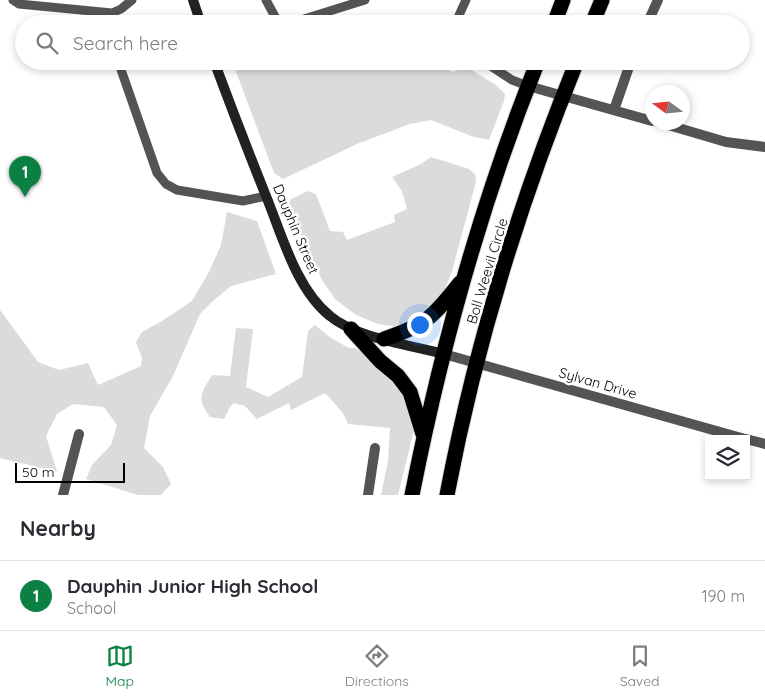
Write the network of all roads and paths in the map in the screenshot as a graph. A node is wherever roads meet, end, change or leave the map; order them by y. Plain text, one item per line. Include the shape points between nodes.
1 (13, 0) edge
2 (132, 0) edge
3 (193, 0) edge
4 (266, 0) edge
5 (364, 0) edge
6 (466, 0) edge
7 (563, 0) edge
8 (602, 0) edge
9 (658, 0) edge
10 (112, 13) joint
11 (198, 15) edge
12 (274, 15) edge
13 (316, 15) edge
14 (460, 15) edge
15 (557, 15) edge
16 (596, 15) edge
17 (651, 15) edge
18 (121, 70) edge
19 (217, 70) edge
20 (497, 70) edge
21 (534, 70) edge
22 (573, 70) edge
23 (628, 70) edge
24 (528, 86) junction
25 (563, 96) junction
26 (614, 110) junction
27 (645, 119) edge
28 (685, 130) edge
29 (765, 147) edge
30 (266, 196) junction
31 (464, 278) junction
32 (351, 329) junction
33 (384, 339) junction
34 (444, 354) junction
35 (477, 363) junction
36 (79, 434) dead end
37 (732, 435) edge
38 (424, 437) junction
39 (750, 440) edge
40 (765, 444) edge
41 (375, 448) dead end
42 (63, 495) edge
43 (368, 495) edge
44 (412, 495) edge
45 (447, 495) edge

1 - 10 lane via 20,4
2 - 10 lane
3 - 11 street
4 - 12 lane
5 - 13 lane
6 - 14 lane
7 - 15 highway
8 - 16 highway
9 - 17 street
18 - 30 lane via 157,173 166,184 177,190 243,201
19 - 30 street, Dauphin Street
20 - 24 lane
21 - 24 highway, Boll Weevil Circle
22 - 25 highway, Boll Weevil Circle
23 - 26 street
24 - 25 street
24 - 31 highway, Boll Weevil Circle
25 - 26 street
25 - 35 highway, Boll Weevil Circle via 540,154
26 - 27 street
28 - 29 street via 726,142
30 - 32 street, Dauphin Street via 289,254 309,292 330,317
31 - 33 highway via 438,311 423,323
31 - 34 highway, Boll Weevil Circle
32 - 33 street, Dauphin Street
32 - 38 highway via 410,392
33 - 34 street, Dauphin Street
34 - 35 street, Sylvan Drive
34 - 38 highway, Boll Weevil Circle
35 - 37 street, Sylvan Drive
35 - 45 highway, Boll Weevil Circle
36 - 42 street
38 - 44 highway, Boll Weevil Circle
39 - 40 street, Sylvan Drive
41 - 43 street

